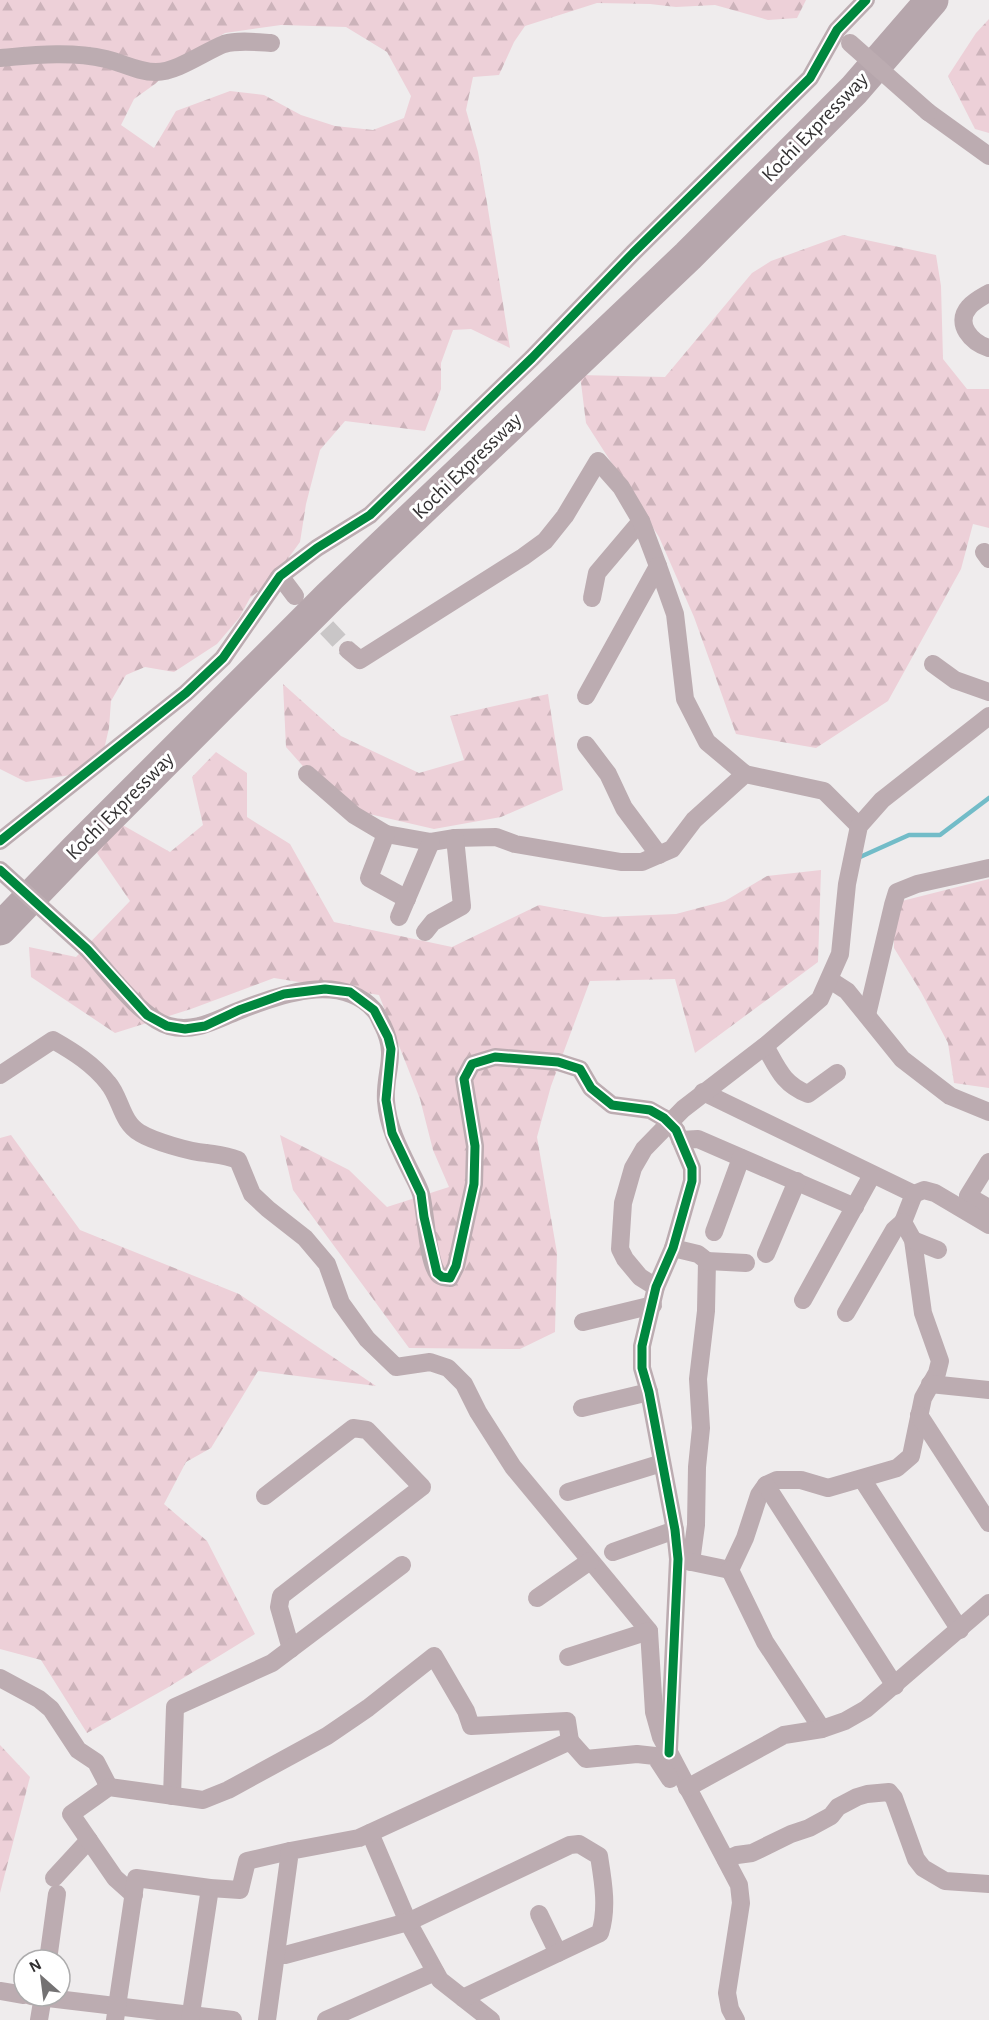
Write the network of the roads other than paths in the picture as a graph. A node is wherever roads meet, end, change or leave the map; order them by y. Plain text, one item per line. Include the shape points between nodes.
1 (866, 0) edge
2 (917, 0) edge
3 (932, 0) edge
4 (837, 30) junction
5 (271, 43) dead end
6 (0, 58) edge
7 (989, 156) edge
8 (989, 292) edge
9 (989, 348) edge
10 (641, 521) junction
11 (658, 566) junction
12 (280, 576) junction
13 (296, 596) tunnel mouth
14 (592, 598) dead end
15 (348, 650) tunnel mouth
16 (933, 664) dead end
17 (989, 692) edge
18 (586, 696) dead end
19 (989, 716) edge
20 (586, 745) dead end
21 (307, 774) dead end
22 (745, 774) junction
23 (859, 826) junction
24 (386, 834) junction
25 (455, 838) junction
26 (0, 841) edge
27 (431, 842) junction
28 (658, 855) junction
29 (989, 868) edge
30 (0, 870) edge
31 (407, 899) junction
32 (0, 912) edge
33 (399, 917) dead end
34 (0, 929) edge
35 (425, 932) dead end
36 (830, 980) junction
37 (867, 1015) junction
38 (765, 1046) junction
39 (837, 1073) dead end
40 (0, 1075) edge
41 (703, 1092) junction
42 (989, 1112) edge
43 (673, 1129) junction
44 (741, 1158) junction
45 (989, 1162) edge
46 (872, 1175) junction
47 (797, 1181) junction
48 (914, 1194) junction
49 (855, 1207) junction
50 (989, 1208) edge
51 (903, 1222) junction
52 (989, 1225) edge
53 (714, 1232) dead end
54 (913, 1240) junction
55 (673, 1248) junction
56 (938, 1250) dead end
57 (766, 1254) dead end
58 (707, 1261) junction
59 (746, 1263) dead end
60 (655, 1296) junction
61 (803, 1300) dead end
62 (846, 1313) dead end
63 (583, 1322) dead end
64 (930, 1384) junction
65 (989, 1390) edge
66 (649, 1392) junction
67 (582, 1408) dead end
68 (919, 1415) junction
69 (662, 1463) junction
70 (862, 1479) junction
71 (766, 1485) junction
72 (568, 1492) dead end
73 (265, 1496) dead end
74 (989, 1523) edge
75 (675, 1530) junction
76 (613, 1552) dead end
77 (590, 1561) junction
78 (685, 1561) junction
79 (402, 1565) dead end
80 (730, 1570) junction
81 (537, 1598) dead end
82 (989, 1603) edge
83 (960, 1630) junction
84 (649, 1631) junction
85 (291, 1649) junction
86 (568, 1657) dead end
87 (0, 1678) edge
88 (895, 1686) junction
89 (822, 1729) junction
90 (570, 1741) junction
91 (669, 1753) junction
92 (109, 1787) junction
93 (691, 1795) junction
94 (172, 1796) junction
95 (370, 1833) junction
96 (89, 1840) junction
97 (290, 1851) junction
98 (726, 1860) junction
99 (989, 1884) edge
100 (210, 1888) junction
101 (134, 1895) junction
102 (539, 1914) dead end
103 (408, 1922) junction
104 (49, 1948) edge
105 (558, 1953) junction
106 (276, 1955) junction
107 (435, 1972) junction
108 (463, 1998) junction
109 (72, 2004) edge
110 (116, 2013) edge
111 (191, 2017) edge
112 (233, 2020) edge
113 (267, 2020) edge
114 (326, 2020) edge
115 (491, 2020) edge
116 (736, 2020) edge

1 - 4 street
2 - 32 highway, Kochi Expressway via 709,215 342,566
3 - 34 highway, Kochi Expressway via 854,90 688,256 330,597
4 - 7 street, bridge via 928,112
4 - 12 street via 810,78 532,358 370,515
5 - 6 street via 227,44 155,72 106,59 54,54
8 - 9 street via 968,308 963,317 969,336
10 - 11 street
10 - 14 street via 597,573
10 - 15 street via 621,487 598,462 545,541 360,660
11 - 18 street
11 - 22 street via 675,614 685,699 707,742
12 - 13 street
12 - 26 street via 223,658 186,693
16 - 17 street via 955,680
19 - 23 street via 882,800
20 - 28 street
21 - 24 street via 354,815
22 - 23 street via 824,791
22 - 28 street via 694,820 672,849
23 - 36 street via 847,884 840,954
24 - 27 street
24 - 31 street via 369,878
25 - 27 street
25 - 28 street via 496,837 515,844 621,862 642,862
25 - 35 street via 462,906 433,922
27 - 31 street
29 - 37 street via 897,892
30 - 43 street, bridge via 87,949 147,1015 167,1026 204,1026 284,994 325,989 350,992 374,1010 391,1049 386,1100 392,1133 421,1194 432,1254 442,1277 450,1278 456,1266 474,1184 476,1146 464,1079 472,1064 495,1057 558,1062 580,1069 591,1088 612,1105 650,1110
31 - 33 street
36 - 37 street via 847,991
36 - 38 street via 820,999
37 - 42 street via 902,1059 950,1096
38 - 39 street via 781,1076 793,1088 808,1094
38 - 41 street
40 - 77 street via 54,1040 81,1056 110,1084 128,1123 140,1133 238,1160 252,1194 305,1238 327,1264 341,1303 366,1339 396,1367 430,1362 448,1368 465,1384 513,1467
41 - 46 street
41 - 60 street via 644,1149 633,1168 623,1203 620,1249
43 - 44 street
43 - 55 street via 692,1168 692,1181
44 - 47 street
44 - 53 street
45 - 50 street via 968,1196
46 - 48 street
46 - 49 street
47 - 49 street
47 - 57 street
48 - 51 street
48 - 52 street via 924,1190 935,1193
49 - 61 street
51 - 54 street
51 - 62 street via 894,1230
54 - 56 street
54 - 64 street via 923,1313 940,1361
55 - 58 street via 698,1254
55 - 60 street
58 - 59 street
58 - 78 street via 698,1379 701,1428 696,1526
60 - 63 street
60 - 66 street via 642,1346 642,1368
64 - 65 street
64 - 68 street
66 - 67 street
66 - 69 street
68 - 70 street via 911,1456 897,1468
68 - 74 street
69 - 72 street
69 - 75 street
70 - 71 street via 828,1488 801,1480 777,1480
70 - 83 street
71 - 80 street
71 - 88 street
73 - 85 street via 353,1428 367,1430 422,1487 281,1596 279,1607
75 - 76 street
75 - 78 street
77 - 81 street
77 - 84 street
78 - 80 street
78 - 91 street
79 - 85 street
80 - 89 street via 765,1642
82 - 83 street
83 - 88 street
84 - 86 street
84 - 91 street via 654,1712
85 - 94 street via 272,1663 175,1707
87 - 92 street via 51,1709 78,1750 96,1762
88 - 89 street via 866,1709
89 - 93 street via 784,1736
90 - 93 street via 586,1759 655,1756 686,1806
90 - 94 street via 567,1721 471,1726 434,1656 327,1737 228,1790 203,1800
90 - 95 street
91 - 93 street
92 - 94 street
92 - 96 street via 71,1814
93 - 98 street
95 - 97 street
95 - 103 street
96 - 101 street via 115,1878
96 - 104 street via 55,1886
97 - 100 street via 247,1861 240,1890
97 - 106 street
98 - 99 street via 752,1853 824,1821 838,1807 857,1797 889,1792 923,1868 945,1881
98 - 116 street via 739,1885 741,1903 727,1993
100 - 101 street via 136,1878
100 - 111 street
101 - 110 street
102 - 105 street
103 - 105 street via 579,1844 599,1856 605,1888 602,1926 600,1933
103 - 106 street
103 - 107 street
105 - 108 street
106 - 113 street
107 - 108 street
107 - 114 street
108 - 115 street
109 - 110 street
110 - 111 street
111 - 112 street

